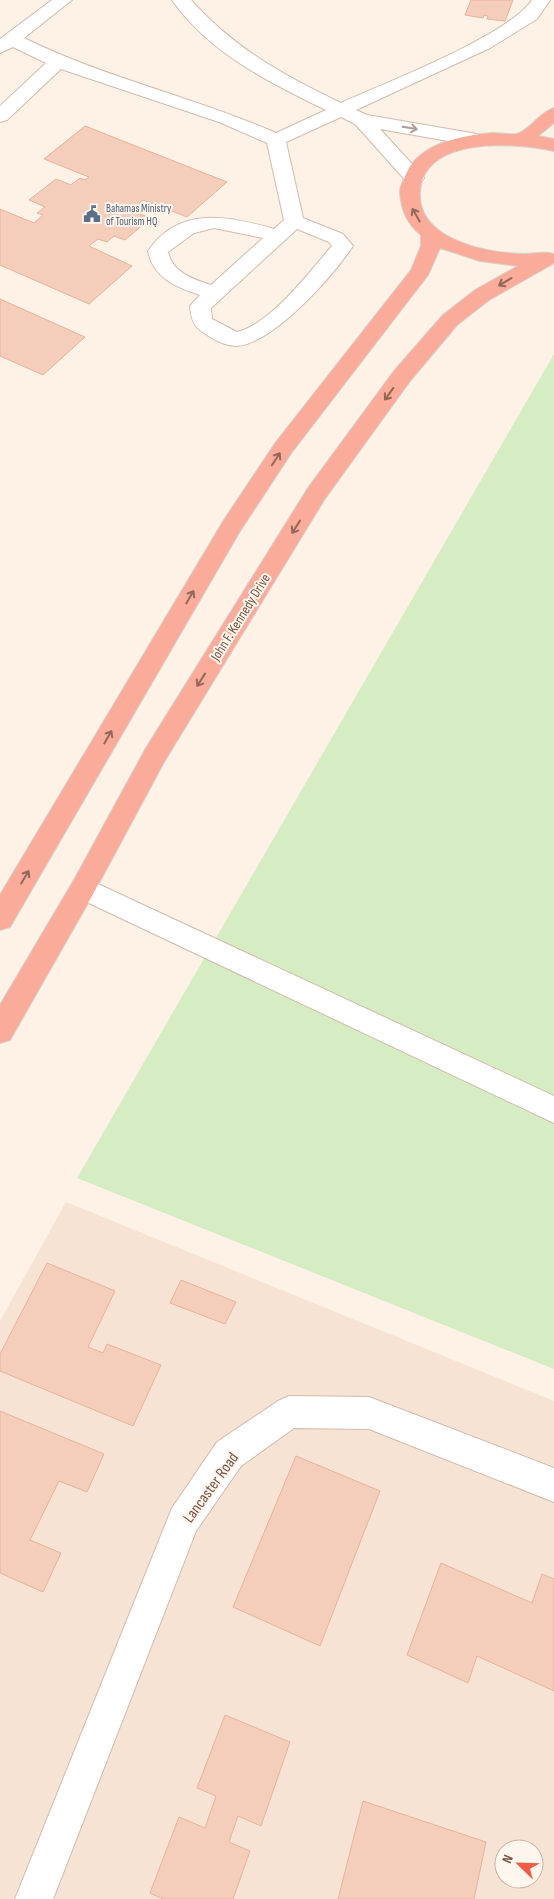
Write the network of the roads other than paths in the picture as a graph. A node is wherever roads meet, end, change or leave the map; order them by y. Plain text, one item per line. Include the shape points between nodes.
1 (63, 0) edge
2 (541, 0) edge
3 (191, 4) edge
4 (6, 43) edge
5 (58, 62) junction
6 (3, 109) edge
7 (341, 110) junction
8 (554, 114) edge
9 (362, 120) junction
10 (523, 138) junction
11 (276, 140) junction
12 (477, 140) junction
13 (554, 145) edge
14 (414, 178) junction
15 (294, 221) junction
16 (432, 233) junction
17 (277, 236) junction
18 (551, 257) edge
19 (214, 293) junction
20 (83, 888) junction
21 (0, 919) edge
22 (0, 1031) edge
23 (554, 1110) edge
24 (554, 1484) edge
25 (34, 1899) edge

1 - 4 street
2 - 7 street via 531,16 484,44
3 - 7 street via 238,54 283,82
4 - 5 street
5 - 6 street
5 - 11 street via 226,118
7 - 9 street
7 - 11 street
8 - 10 highway
9 -> 12 street
9 - 14 street
10 - 12 highway
10 - 13 highway
11 - 15 street
12 - 14 highway via 437,154
16 -> 14 highway, John F. Kennedy Drive via 422,225 411,206 410,187
15 - 17 street
15 - 19 street via 336,238 343,246 280,314 257,334 236,339 218,333 202,322 200,306
16 - 18 highway, John F. Kennedy Drive via 455,248 483,256 514,260
21 -> 16 highway via 232,526 284,447 421,271 431,246
17 - 19 street
17 - 19 street via 222,221 198,223 174,234 158,251 158,261 171,276
18 -> 20 highway, John F. Kennedy Drive via 482,295 450,320 402,376 310,503 155,755
20 - 22 highway, John F. Kennedy Drive
20 - 23 street
24 - 25 street, Lancaster Road via 369,1413 289,1412 229,1454 184,1520

